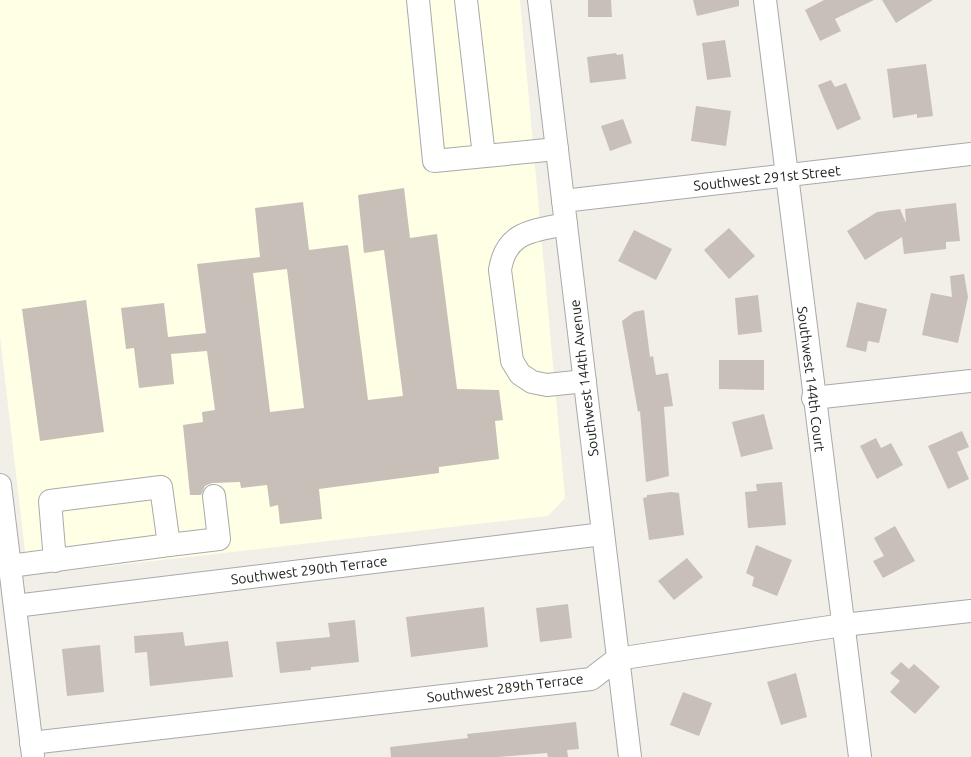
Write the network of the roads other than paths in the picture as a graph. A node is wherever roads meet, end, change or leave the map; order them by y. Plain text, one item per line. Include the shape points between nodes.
1 (418, 0) edge
2 (466, 0) edge
3 (539, 0) edge
4 (765, 0) edge
5 (557, 149) junction
6 (971, 154) edge
7 (484, 156) junction
8 (787, 176) junction
9 (563, 201) junction
10 (566, 224) junction
11 (585, 381) junction
12 (971, 381) edge
13 (813, 398) junction
14 (0, 485) edge
15 (214, 496) dead end
16 (604, 534) junction
17 (169, 545) junction
18 (55, 561) junction
19 (9, 587) edge
20 (971, 611) edge
21 (842, 625) junction
22 (617, 659) junction
23 (32, 750) edge
24 (630, 757) edge
25 (860, 757) edge

1 - 7 street via 434,161
2 - 7 street
3 - 5 street, Southwest 144th Avenue
4 - 8 street, Southwest 144th Court
5 - 7 street
5 - 9 street, Southwest 144th Avenue
6 - 8 street, Southwest 291st Street
8 - 9 street, Southwest 291st Street
8 - 13 street, Southwest 144th Court
9 - 10 street, Southwest 144th Avenue
10 - 11 street, Southwest 144th Avenue
10 - 11 street via 527,232 511,242 502,255 500,270 512,361 520,374 532,382 546,385
11 - 16 street, Southwest 144th Avenue
12 - 13 street
13 - 21 street, Southwest 144th Court
14 - 19 street
15 - 17 street via 219,539
16 - 19 street, Southwest 290th Terrace
16 - 22 street, Southwest 144th Avenue
17 - 18 street
17 - 18 street via 161,487 50,501
18 - 19 street
19 - 23 street
20 - 21 street, Southwest 289th Terrace
21 - 22 street, Southwest 289th Terrace
21 - 25 street, Southwest 144th Court
22 - 23 street, Southwest 289th Terrace via 591,679
22 - 24 street, Southwest 144th Avenue

